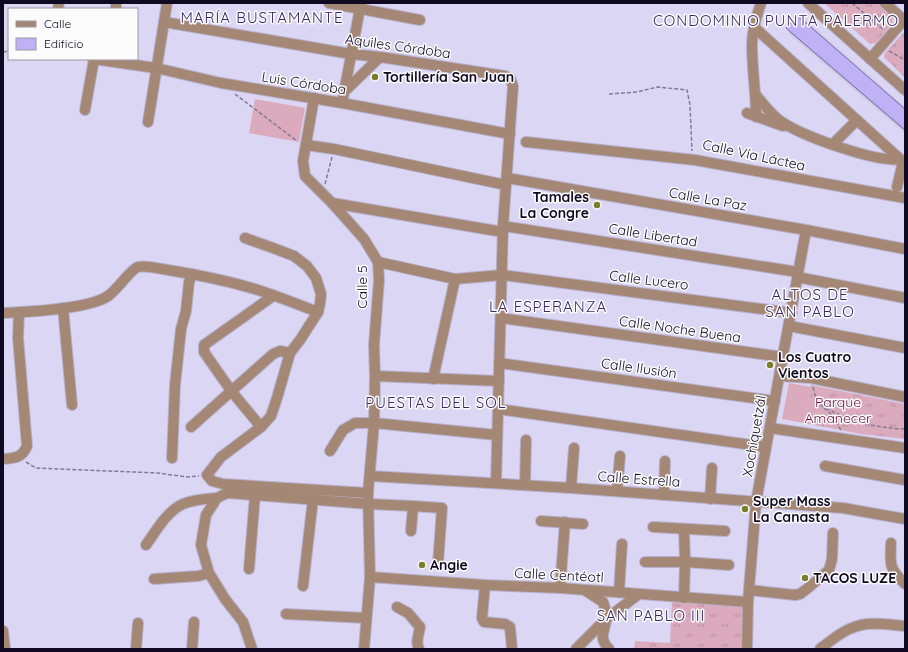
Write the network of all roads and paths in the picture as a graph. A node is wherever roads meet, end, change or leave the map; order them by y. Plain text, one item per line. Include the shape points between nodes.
1 (167, 3) edge
2 (329, 3) edge
3 (761, 3) edge
4 (770, 3) edge
5 (808, 3) edge
6 (852, 3) edge
7 (885, 3) edge
8 (360, 6) edge
9 (756, 17) junction
10 (420, 20) dead end
11 (905, 21) edge
12 (164, 22) junction
13 (754, 28) junction
14 (884, 30) dead end
15 (882, 44) junction
16 (351, 54) junction
17 (380, 57) junction
18 (870, 59) junction
19 (94, 60) edge
20 (110, 60) edge
21 (905, 60) edge
22 (156, 68) junction
23 (905, 90) edge
24 (345, 91) junction
25 (233, 93) dead end
26 (609, 94) dead end
27 (756, 95) junction
28 (314, 98) junction
29 (342, 103) junction
30 (85, 110) dead end
31 (857, 120) junction
32 (148, 122) dead end
33 (796, 130) junction
34 (510, 134) junction
35 (526, 142) dead end
36 (833, 144) junction
37 (306, 145) junction
38 (334, 149) junction
39 (900, 159) junction
40 (696, 160) junction
41 (506, 182) junction
42 (897, 187) dead end
43 (323, 194) junction
44 (905, 198) edge
45 (332, 203) junction
46 (503, 229) junction
47 (806, 230) junction
48 (245, 238) dead end
49 (905, 249) edge
50 (378, 262) junction
51 (192, 274) junction
52 (798, 274) junction
53 (502, 275) junction
54 (455, 279) junction
55 (272, 296) junction
56 (905, 298) edge
57 (63, 308) junction
58 (19, 312) junction
59 (318, 312) junction
60 (3, 313) edge
61 (792, 313) junction
62 (501, 318) junction
63 (789, 326) junction
64 (905, 348) edge
65 (290, 353) junction
66 (783, 358) junction
67 (499, 363) junction
68 (375, 376) junction
69 (780, 376) junction
70 (811, 378) junction
71 (433, 379) junction
72 (499, 381) junction
73 (232, 392) junction
74 (905, 397) edge
75 (775, 401) junction
76 (72, 405) dead end
77 (821, 405) junction
78 (498, 409) junction
79 (374, 423) junction
80 (191, 427) dead end
81 (261, 427) junction
82 (770, 428) junction
83 (905, 429) edge
84 (497, 435) junction
85 (843, 439) junction
86 (526, 440) dead end
87 (766, 447) junction
88 (574, 448) dead end
89 (905, 448) edge
90 (330, 451) dead end
91 (620, 456) dead end
92 (19, 457) junction
93 (172, 458) dead end
94 (3, 460) edge
95 (665, 461) dead end
96 (825, 466) dead end
97 (712, 468) dead end
98 (207, 475) junction
99 (370, 476) junction
100 (905, 480) edge
101 (496, 483) junction
102 (524, 485) junction
103 (571, 488) junction
104 (368, 492) junction
105 (617, 492) junction
106 (255, 495) junction
107 (664, 495) junction
108 (217, 498) junction
109 (313, 499) junction
110 (710, 499) junction
111 (756, 502) junction
112 (369, 504) junction
113 (413, 506) junction
114 (905, 519) edge
115 (541, 521) dead end
116 (565, 522) junction
117 (583, 524) dead end
118 (653, 527) dead end
119 (684, 529) junction
120 (411, 531) dead end
121 (725, 531) dead end
122 (833, 533) dead end
123 (891, 543) dead end
124 (622, 544) dead end
125 (146, 545) dead end
126 (645, 562) dead end
127 (685, 562) junction
128 (438, 564) dead end
129 (729, 565) dead end
130 (249, 569) dead end
131 (209, 573) junction
132 (370, 577) junction
133 (154, 579) dead end
134 (905, 584) edge
135 (485, 585) junction
136 (303, 586) dead end
137 (560, 588) junction
138 (583, 590) junction
139 (749, 590) junction
140 (619, 592) junction
141 (639, 594) junction
142 (684, 598) junction
143 (748, 602) junction
144 (397, 607) dead end
145 (286, 614) dead end
146 (366, 618) junction
147 (606, 619) junction
148 (194, 622) dead end
149 (138, 623) dead end
150 (905, 626) edge
151 (3, 631) edge
152 (5, 649) edge
153 (136, 649) edge
154 (192, 649) edge
155 (252, 649) edge
156 (364, 649) edge
157 (418, 649) edge
158 (512, 649) edge
159 (576, 649) edge
160 (609, 649) edge
161 (747, 649) edge
162 (820, 649) edge

1 - 12 street
2 - 8 street
3 - 9 street
4 - 9 street
5 - 18 street
6 - 14 path
7 - 11 street
8 - 10 street
8 - 16 street
9 - 13 street
11 - 15 street
12 - 16 street, Aquiles Córdoba
12 - 22 street
13 - 27 street via 752,45
13 - 31 street
15 - 18 street
15 - 21 path via 891,53
16 - 17 street, Aquiles Córdoba
16 - 24 street
17 - 24 street
17 - 34 street, Aquiles Córdoba via 510,78 513,86
18 - 23 street
19 - 30 street
20 - 22 street, Luis Córdoba
22 - 28 street, Luis Córdoba via 221,83
22 - 32 street
24 - 29 street
25 - 37 path via 295,140
26 - 40 path, Calle Vía Láctea via 637,92 657,87 687,90 691,149
27 - 33 street via 779,120
27 - 33 street via 751,115
28 - 29 street, Luis Córdoba
28 - 37 street, Calle 5
29 - 34 street, Luis Córdoba
31 - 36 street
31 - 39 street
33 - 36 street
34 - 41 street
35 - 40 street
36 - 39 street via 859,154
37 - 38 street, Calle La Paz
37 - 43 street, Calle 5 via 303,161 305,176
38 - 41 street, Calle La Paz
38 - 43 path
39 - 42 street via 902,166
40 - 44 street, Calle Vía Láctea
41 - 46 street
41 - 47 street, Calle La Paz
43 - 45 street, Calle 5
45 - 46 street, Calle Libertad
45 - 50 street, Calle 5 via 364,239
46 - 52 street, Calle Libertad
46 - 53 street
47 - 49 street, Calle La Paz
47 - 52 street, Xochiquetzál
48 - 59 street via 294,256 307,266 316,278 320,294
50 - 54 street, Calle Lucero
50 - 68 street, Calle 5
51 - 55 street
51 - 57 street via 138,267 132,270 107,297 96,302
51 - 93 street via 181,329
52 - 56 street, Calle Libertad
52 - 61 street, Xochiquetzál
53 - 54 street, Calle Lucero
53 - 61 street, Calle Lucero
53 - 62 street
54 - 71 street
55 - 59 street
55 - 73 street via 204,345 204,352
57 - 58 street
57 - 76 street
58 - 60 street
58 - 92 street via 18,338 27,446
59 - 65 street
61 - 63 street, Xochiquetzál
62 - 66 street, Calle Noche Buena
62 - 67 street
63 - 64 street
63 - 66 street, Xochiquetzál
65 - 73 street via 280,351 272,354
65 - 81 street via 271,416
66 - 69 street, Xochiquetzál
67 - 72 street
67 - 75 street, Calle Ilusión
68 - 71 street
68 - 79 street, Calle 5
69 - 70 street
69 - 75 street, Xochiquetzál
70 - 74 street
70 - 77 path via 815,395
71 - 72 street
72 - 78 street
73 - 80 street
73 - 81 street
75 - 82 street, Xochiquetzál
77 - 83 path via 866,425
77 - 85 path via 841,428
78 - 84 street
78 - 87 street
79 - 84 street
79 - 90 street via 355,423 343,430
79 - 99 street, Calle 5
81 - 98 street via 221,457
82 - 85 street
82 - 87 street, Xochiquetzál
84 - 101 street
85 - 89 street
86 - 102 street
87 - 111 street, Xochiquetzál
88 - 103 street
91 - 105 street
92 - 94 street
92 - 98 path via 36,468 158,473 187,477
95 - 107 street
96 - 100 street
97 - 110 street
98 - 104 street via 212,481 223,484
99 - 101 street, Calle Estrella
99 - 104 street, Calle 5
101 - 102 street, Calle Estrella
102 - 103 street, Calle Estrella
103 - 105 street, Calle Estrella
104 - 112 street, Calle 5
105 - 107 street, Calle Estrella
106 - 108 street via 227,493
106 - 109 street
106 - 130 street
107 - 110 street, Calle Estrella
108 - 125 street via 182,504 164,520
108 - 131 street via 206,515 201,545
109 - 112 street
109 - 136 street
110 - 111 street, Calle Estrella
111 - 114 street, Calle Estrella via 843,508
111 - 139 street, Xochiquetzál
112 - 113 street
112 - 132 street, Calle 5
113 - 120 street
113 - 128 street via 442,508
115 - 116 street
116 - 117 street
116 - 137 street
118 - 119 street
119 - 121 street
119 - 127 street
122 - 139 street via 829,570 800,594
123 - 134 street via 892,568
124 - 140 street
126 - 127 street
127 - 129 street
127 - 142 street
131 - 133 street
131 - 155 street via 243,622
132 - 135 street, Calle Centéotl
132 - 146 street, Calle 5
135 - 137 street, Calle Centéotl
135 - 158 street via 482,618 484,622 505,624 510,627
137 - 138 street, Calle Centéotl
138 - 140 street, Calle Centéotl
138 - 147 street via 600,598
139 - 143 street, Xochiquetzál
140 - 141 street, Calle Centéotl
141 - 142 street, Calle Centéotl
141 - 147 street
142 - 143 street, Calle Centéotl
143 - 161 street, Xochiquetzál
144 - 157 street via 408,613 420,627
145 - 146 street
146 - 156 street, Calle 5
147 - 159 street
147 - 160 street via 602,635 604,644
148 - 154 street
149 - 153 street
150 - 162 street via 868,624 851,628
151 - 152 street

